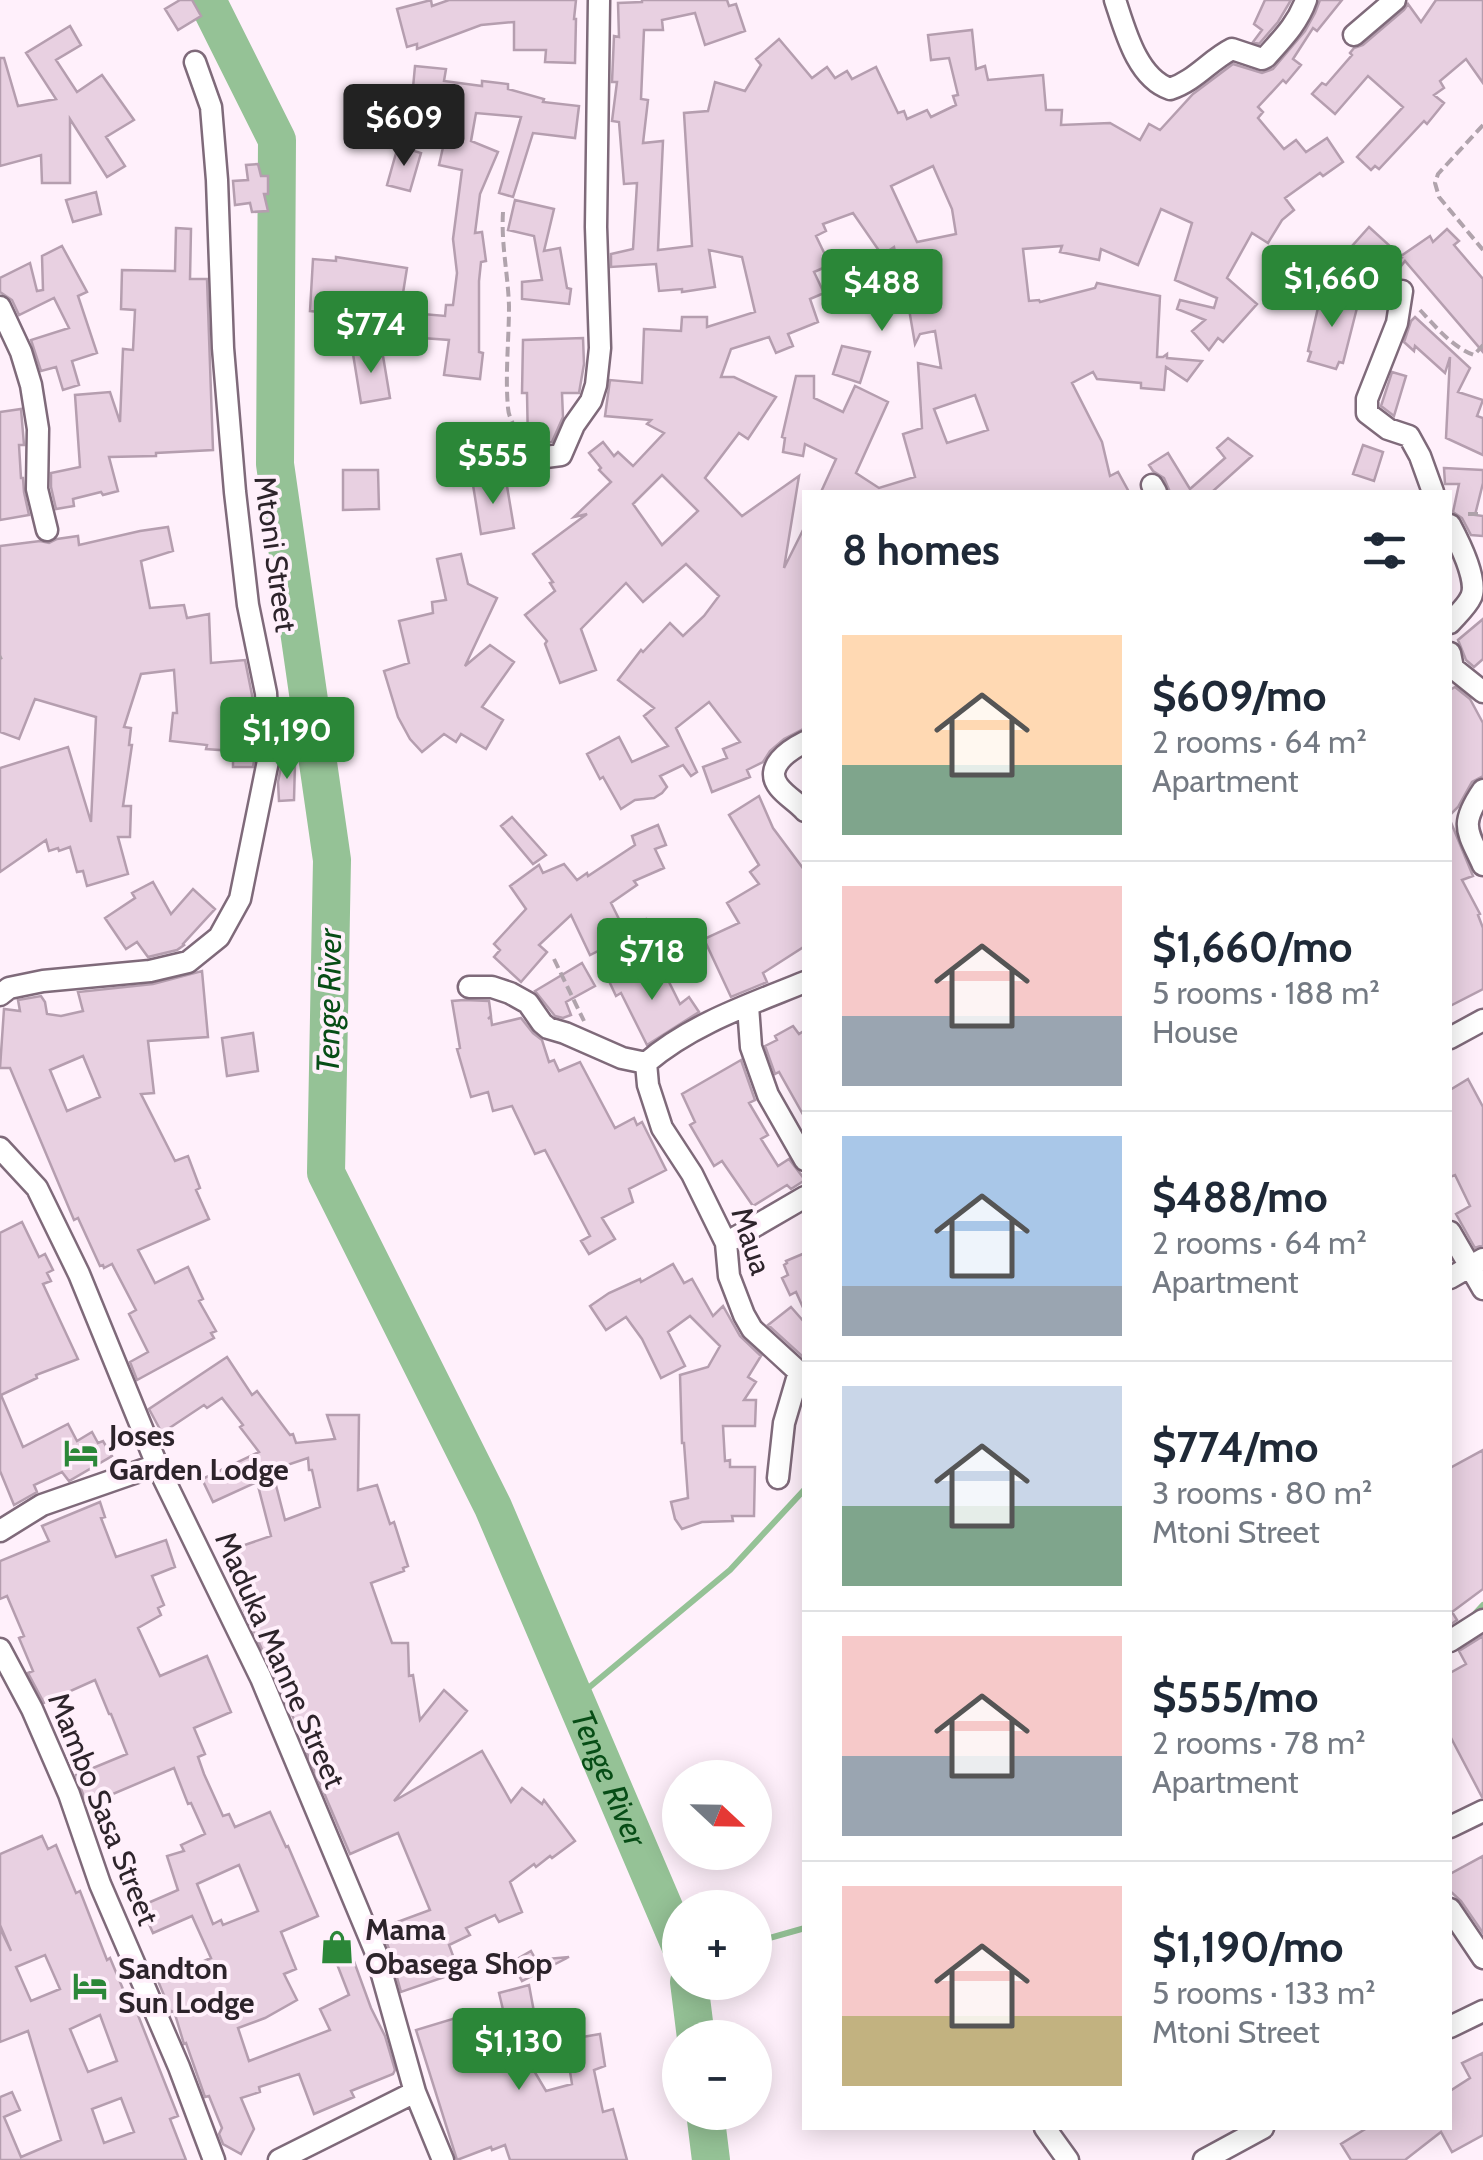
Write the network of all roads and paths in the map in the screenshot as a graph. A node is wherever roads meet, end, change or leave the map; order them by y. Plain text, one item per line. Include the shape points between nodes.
1 (599, 0) edge
2 (1115, 0) edge
3 (1306, 0) edge
4 (1395, 0) edge
5 (1354, 35) dead end
6 (195, 62) dead end
7 (1483, 125) edge
8 (504, 212) dead end
9 (1483, 250) edge
10 (1355, 274) dead end
11 (1402, 291) junction
12 (0, 308) edge
13 (1483, 345) edge
14 (530, 459) joint
15 (1433, 490) edge
16 (47, 530) dead end
17 (1452, 530) edge
18 (1452, 620) edge
19 (1452, 663) edge
20 (1483, 692) edge
21 (802, 744) edge
22 (1483, 790) edge
23 (802, 807) edge
24 (1459, 819) edge
25 (1483, 866) edge
26 (554, 959) dead end
27 (802, 983) edge
28 (469, 987) dead end
29 (0, 995) edge
30 (748, 1006) junction
31 (1483, 1020) edge
32 (1452, 1037) edge
33 (590, 1045) junction
34 (646, 1063) junction
35 (0, 1148) edge
36 (802, 1155) edge
37 (802, 1199) edge
38 (1452, 1234) edge
39 (726, 1243) junction
40 (1476, 1262) edge
41 (1452, 1277) edge
42 (1483, 1289) edge
43 (157, 1465) junction
44 (778, 1478) dead end
45 (0, 1531) edge
46 (1483, 1620) edge
47 (1452, 1641) edge
48 (0, 1649) edge
49 (1483, 1811) edge
50 (1452, 1826) edge
51 (1452, 1913) edge
52 (1483, 1958) edge
53 (1483, 2011) edge
54 (1452, 2027) edge
55 (415, 2092) junction
56 (1046, 2130) edge
57 (1259, 2130) edge
58 (214, 2160) edge
59 (280, 2160) edge
60 (444, 2160) edge
61 (1068, 2160) edge
62 (1204, 2160) edge

1 - 14 street via 596,386 561,455
2 - 3 street via 1145,69 1170,89 1232,49 1266,57
4 - 5 street
6 - 29 street, Mtoni Street via 212,106 235,492 266,693 269,756 244,882 219,936 188,962 43,981
7 - 9 path via 1435,184
8 - 14 path via 508,411 520,436 518,456
10 - 11 path
11 - 13 path via 1468,354
11 - 15 street via 1367,413 1409,436
12 - 16 street via 30,385
17 - 18 street via 1474,590
19 - 20 street
21 - 23 street via 775,769 776,783
22 - 24 street
24 - 25 street
26 - 33 path
27 - 30 street
28 - 33 street via 522,998 548,1028
30 - 34 street
30 - 36 street via 751,1047 768,1096
31 - 32 street
33 - 34 street
34 - 39 street, Maua via 662,1128
35 - 43 street, Maduka Manne Street via 37,1188
37 - 39 street
38 - 40 street
39 - 44 street, Maua via 729,1276 752,1329 799,1374 784,1423
40 - 41 street
40 - 42 street
43 - 45 street via 42,1506
43 - 55 street, Maduka Manne Street via 261,1678 376,1953
46 - 47 street
48 - 58 street, Mambo Sasa Street via 69,1794
49 - 50 street
51 - 52 street
53 - 54 street
55 - 59 street
55 - 60 street, Maduka Manne Street
56 - 61 street
57 - 62 street

